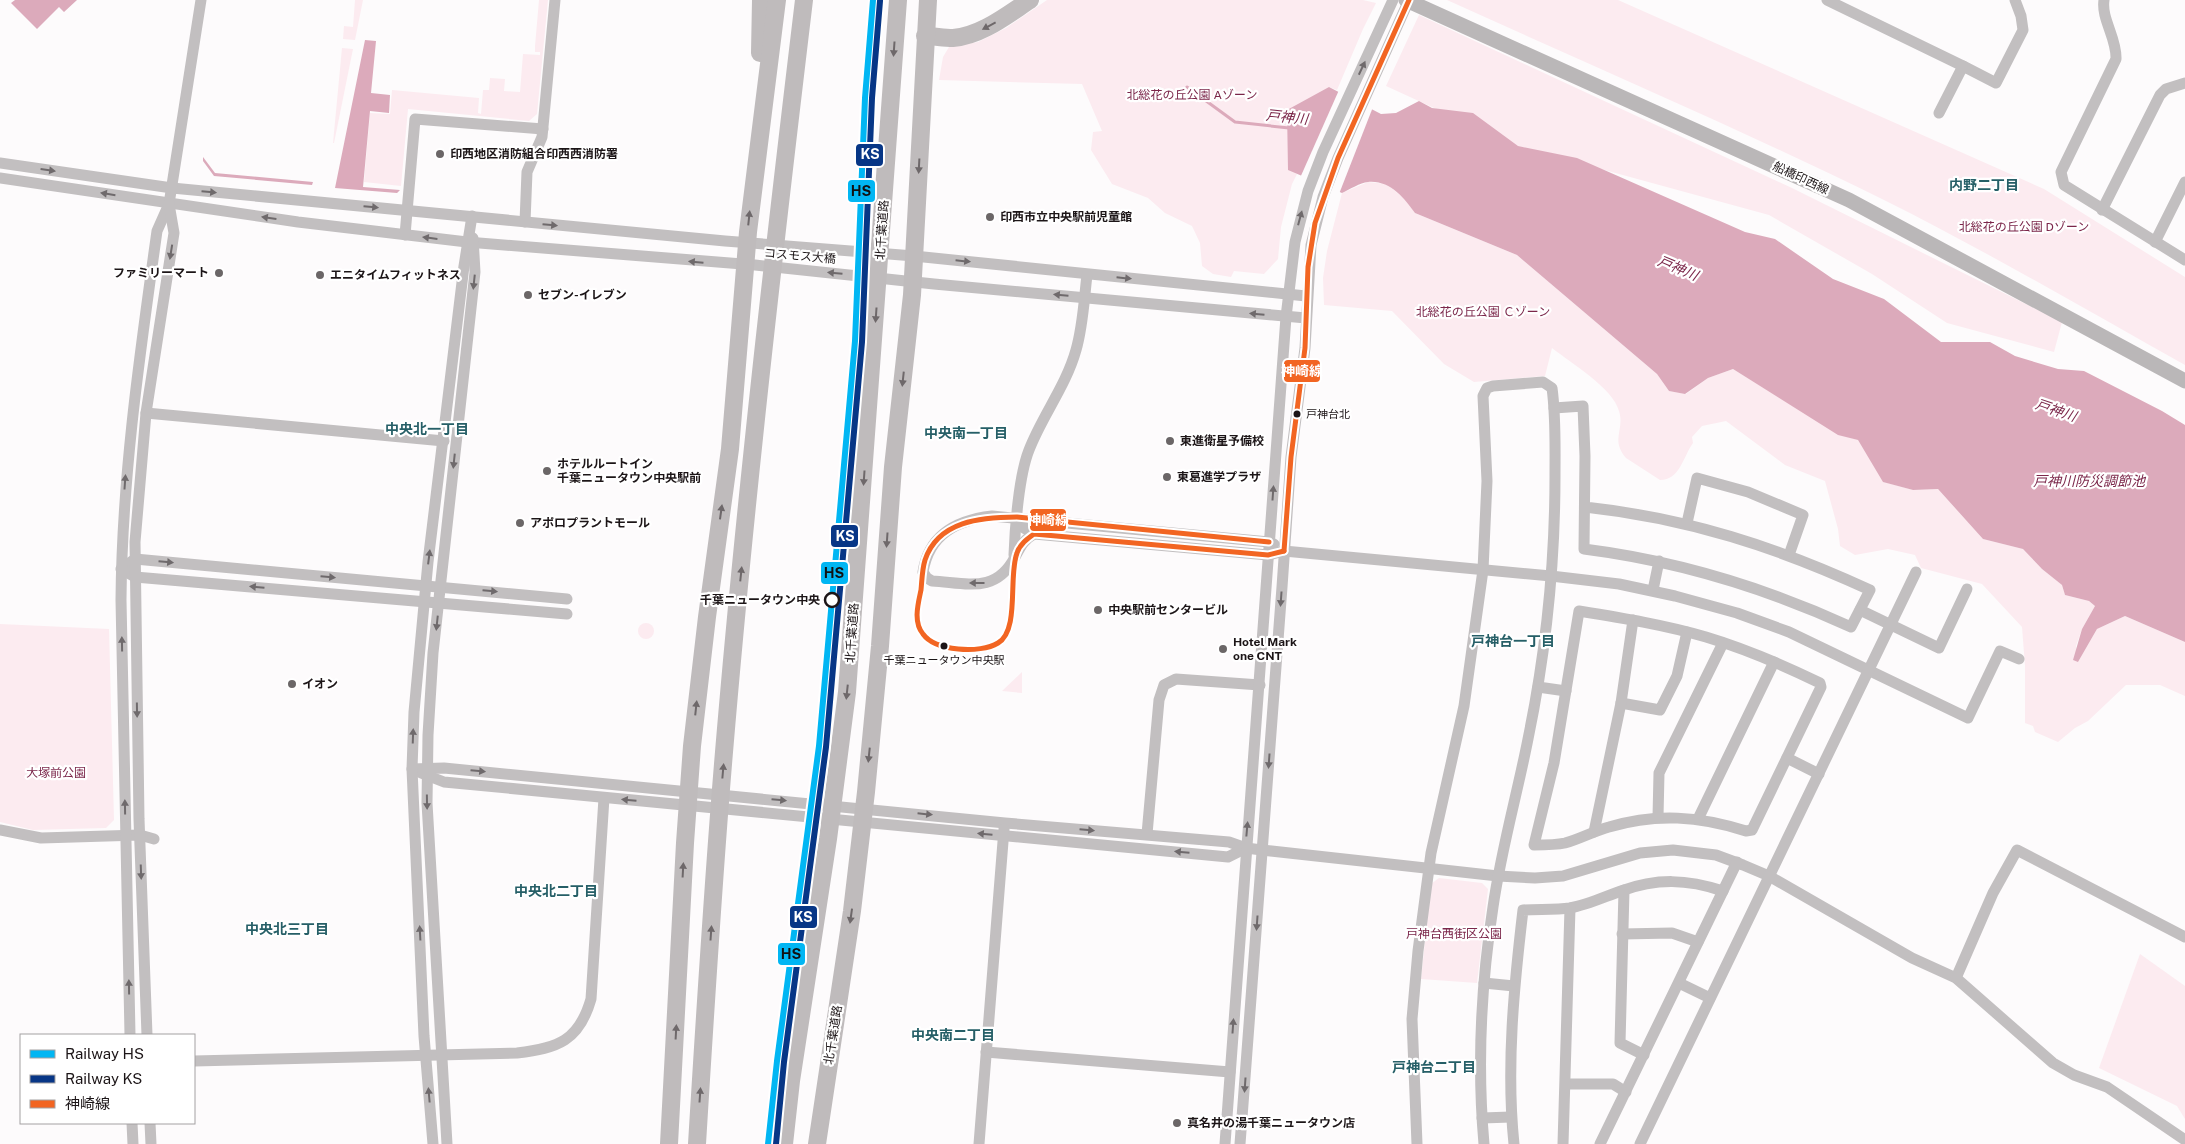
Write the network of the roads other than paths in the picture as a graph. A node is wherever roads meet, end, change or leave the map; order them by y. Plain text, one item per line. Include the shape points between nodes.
1 (201, 0) edge
2 (555, 0) edge
3 (761, 0) edge
4 (777, 0) edge
5 (804, 0) edge
6 (898, 0) edge
7 (928, 0) edge
8 (1030, 0) edge
9 (1393, 0) edge
10 (1407, 0) edge
11 (1827, 0) edge
12 (2015, 0) edge
13 (2104, 0) edge
14 (925, 36) junction
15 (1963, 66) junction
16 (2185, 83) edge
17 (1939, 113) dead end
18 (542, 129) junction
19 (756, 156) junction
20 (0, 163) edge
21 (0, 178) edge
22 (2185, 182) edge
23 (172, 188) junction
24 (170, 204) junction
25 (407, 210) junction
26 (2102, 210) junction
27 (472, 216) junction
28 (525, 222) junction
29 (405, 235) junction
30 (470, 242) junction
31 (2155, 242) junction
32 (752, 243) junction
33 (908, 256) junction
34 (2185, 260) edge
35 (750, 265) junction
36 (1087, 275) junction
37 (907, 280) junction
38 (1288, 294) junction
39 (1306, 296) junction
40 (1085, 297) junction
41 (1286, 317) junction
42 (1306, 318) junction
43 (2185, 381) edge
44 (1554, 408) junction
45 (146, 414) junction
46 (444, 441) junction
47 (1585, 507) junction
48 (1017, 517) junction
49 (1687, 523) junction
50 (1034, 534) junction
51 (1269, 542) junction
52 (1284, 551) junction
53 (1268, 555) junction
54 (1789, 555) junction
55 (1014, 558) junction
56 (135, 559) junction
57 (1659, 561) junction
58 (121, 569) junction
59 (1483, 570) junction
60 (1916, 572) dead end
61 (1551, 576) junction
62 (135, 577) junction
63 (426, 586) junction
64 (440, 587) junction
65 (1968, 589) dead end
66 (1653, 590) junction
67 (568, 599) dead end
68 (424, 602) junction
69 (439, 603) junction
70 (1860, 610) junction
71 (567, 614) dead end
72 (1633, 620) junction
73 (1890, 625) junction
74 (1686, 632) junction
75 (1723, 643) junction
76 (2019, 659) dead end
77 (1774, 662) junction
78 (1869, 670) junction
79 (1260, 685) junction
80 (1538, 687) junction
81 (1566, 691) junction
82 (1621, 704) junction
83 (1786, 758) junction
84 (412, 769) junction
85 (427, 772) junction
86 (1819, 774) junction
87 (604, 798) junction
88 (1658, 818) junction
89 (1698, 819) junction
90 (1005, 823) junction
91 (0, 830) edge
92 (1594, 832) junction
93 (154, 834) dead end
94 (1147, 834) junction
95 (140, 835) junction
96 (126, 836) junction
97 (1004, 836) junction
98 (1246, 848) junction
99 (1262, 850) junction
100 (1737, 862) junction
101 (1429, 869) junction
102 (1498, 876) junction
103 (1769, 876) junction
104 (1624, 890) junction
105 (1723, 891) junction
106 (1570, 908) junction
107 (1622, 934) junction
108 (2185, 937) edge
109 (1698, 942) junction
110 (1956, 978) junction
111 (1484, 983) junction
112 (1679, 983) junction
113 (1514, 986) junction
114 (1710, 998) junction
115 (130, 1034) edge
116 (148, 1034) edge
117 (986, 1052) junction
118 (442, 1054) junction
119 (426, 1055) junction
120 (1644, 1055) junction
121 (195, 1061) edge
122 (1230, 1072) junction
123 (1566, 1084) junction
124 (1626, 1092) junction
125 (1511, 1117) junction
126 (1482, 1118) junction
127 (132, 1124) edge
128 (150, 1124) edge
129 (2185, 1140) edge
130 (133, 1144) edge
131 (151, 1144) edge
132 (432, 1144) edge
133 (447, 1144) edge
134 (669, 1144) edge
135 (697, 1144) edge
136 (784, 1144) edge
137 (817, 1144) edge
138 (979, 1144) edge
139 (1225, 1144) edge
140 (1240, 1144) edge
141 (1417, 1144) edge
142 (1484, 1144) edge
143 (1514, 1144) edge
144 (1564, 1144) edge
145 (1600, 1144) edge
146 (1640, 1144) edge

1 - 23 street
2 - 18 street
3 - 19 highway
4 - 19 highway
135 -> 5 highway via 735,633 768,298
6 -> 136 highway, 北千葉道路 via 847,692
7 - 14 highway, 北千葉道路
8 -> 14 highway via 986,28 970,34 953,38
38 -> 9 street via 1299,221 1308,191
10 - 39 street via 1329,181 1315,223
10 - 43 main road, 船橋印西線 via 1849,200
11 - 15 street
12 - 15 street via 2023,30 1996,83
13 - 26 street via 2103,7 2116,45 2116,59 2061,172 2064,185
14 -> 33 highway, 北千葉道路
15 - 17 street
16 - 26 street via 2166,89 2160,95
18 - 25 street via 415,118
18 - 28 street via 527,172
32 -> 19 highway
20 -> 23 street, コスモス大橋
24 -> 21 street, コスモス大橋
22 - 31 street
23 - 24 street
23 -> 25 street, コスモス大橋
29 -> 24 street, コスモス大橋
24 -> 45 street via 174,233
58 -> 24 street via 125,477 139,363 157,230
25 - 27 street, コスモス大橋
25 - 29 street
26 - 31 street
27 - 28 street, コスモス大橋
27 - 30 street
28 -> 32 street, コスモス大橋
30 -> 29 street, コスモス大橋
35 -> 30 street, コスモス大橋
30 - 46 street
30 -> 64 street via 475,272
31 - 34 street
32 - 33 street, コスモス大橋
32 - 35 highway
33 -> 36 street, コスモス大橋
33 - 37 highway, 北千葉道路
37 -> 35 street, コスモス大橋
134 -> 35 highway via 692,746
36 -> 38 street, コスモス大橋
36 - 40 street
40 -> 37 street, コスモス大橋
37 -> 137 highway, 北千葉道路 via 866,792 852,911
38 - 39 street, コスモス大橋
38 - 41 street
39 - 42 street
41 -> 40 street, コスモス大橋
40 - 48 street via 1076,351 1069,370 1028,451
41 - 42 street, コスモス大橋
51 -> 41 street
42 - 52 street
44 - 47 street via 1583,406
44 - 59 street via 1552,388 1543,382 1493,386 1484,392 1487,481
44 - 61 street via 1555,514
45 - 46 street
45 - 56 street
63 -> 46 street
47 - 49 street
47 - 57 street via 1584,548
48 - 50 street via 1024,528
48 - 51 street
48 - 55 street
55 -> 48 street via 1000,578 981,584 932,581 923,572 930,549 953,527 977,518
49 - 54 street
49 - 54 street via 1697,478 1729,486 1803,515
50 - 53 street
50 - 55 street via 1020,546
51 - 52 street
51 - 53 street
52 - 53 street
52 - 59 street
52 -> 99 street
53 - 79 street
54 - 70 street via 1870,590
56 - 58 street
56 - 62 street
56 -> 63 street
57 - 66 street
57 - 70 street via 1741,582 1851,627
58 - 62 street
96 -> 58 street
59 - 61 street
59 - 101 street via 1464,706
60 - 73 street
61 - 66 street
61 - 80 street
68 -> 62 street
62 -> 95 street
63 - 64 street
63 - 68 street
64 -> 67 street
64 - 69 street
65 - 73 street via 1939,648
66 - 78 street via 1760,621
68 - 69 street
84 -> 68 street
69 - 71 street
69 -> 85 street
70 - 73 street
72 - 74 street
72 - 81 street via 1579,611
72 - 82 street
73 - 78 street
74 - 75 street
74 - 82 street via 1677,676 1660,710
75 - 77 street
75 - 88 street via 1659,773
76 - 78 street via 2000,650 1968,718
77 - 83 street via 1820,683 1821,687
77 - 89 street
78 - 86 street
79 - 94 street via 1176,679 1164,684 1159,700
98 -> 79 street
80 - 81 street
80 - 102 street
81 - 92 street via 1554,764 1534,845 1564,843
82 - 92 street
83 - 86 street
83 - 89 street via 1752,830
84 - 85 street
119 -> 84 street
85 - 87 street via 444,782
85 -> 90 street via 444,768
85 -> 118 street via 431,905
86 - 103 street
97 -> 87 street
87 - 118 street via 590,999 579,1028 558,1044 541,1050
88 - 89 street
88 - 92 street
90 -> 94 street
90 - 97 street
91 - 96 street via 41,838
93 - 95 street
94 - 98 street via 1229,842
95 - 96 street
95 -> 116 street
115 -> 96 street
98 -> 97 street via 1228,857
97 - 117 street
98 - 99 street
122 -> 98 street
99 - 101 street
99 -> 140 street
100 - 102 street via 1700,852 1650,851 1563,876
100 - 103 street
100 - 105 street
101 - 102 street
101 - 141 street via 1412,1018
102 - 111 street
103 - 110 street via 1912,958
103 - 114 street
104 - 105 street via 1675,881 1700,883
104 - 106 street
104 - 107 street
105 - 109 street
106 - 113 street via 1523,910
106 - 123 street
107 - 109 street via 1672,933
107 - 120 street via 1620,1043
108 - 110 street via 2017,850 1993,893
109 - 112 street
110 - 129 street via 2053,1063 2107,1087
111 - 113 street
111 - 126 street
112 - 114 street
112 - 120 street
113 - 125 street
114 - 146 street
117 - 122 street
117 - 138 street
118 - 119 street
118 - 133 street
119 - 121 street
132 -> 119 street
120 - 124 street
122 - 139 street
123 - 124 street via 1612,1084
123 - 144 street
124 - 145 street
125 - 126 street
125 - 143 street
126 - 142 street
127 - 130 street
128 - 131 street

